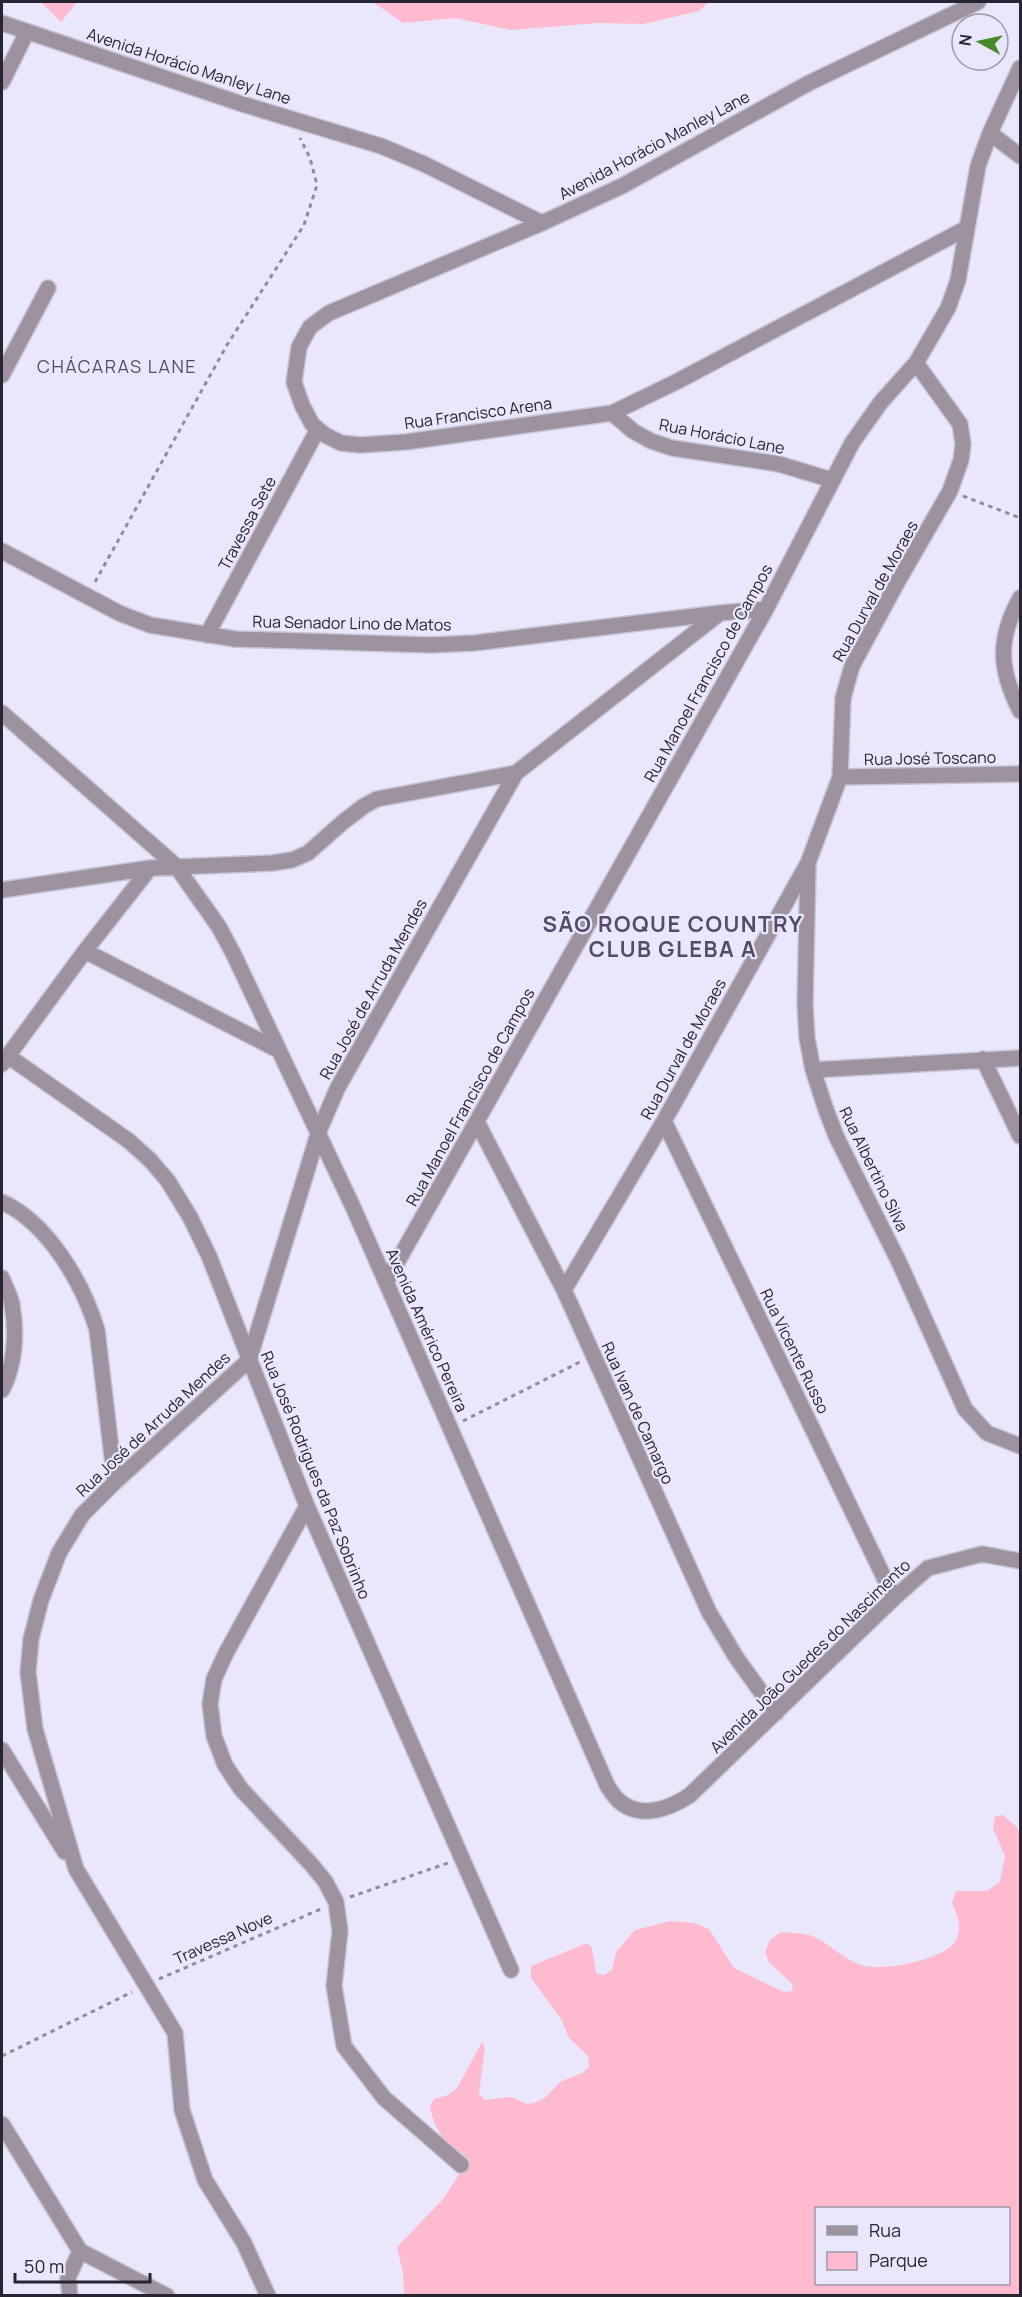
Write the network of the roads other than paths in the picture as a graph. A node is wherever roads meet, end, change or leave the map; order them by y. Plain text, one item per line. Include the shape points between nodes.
1 (978, 2) edge
2 (2, 23) edge
3 (27, 32) junction
4 (1020, 68) edge
5 (2, 82) edge
6 (990, 133) junction
7 (1020, 156) edge
8 (542, 223) junction
9 (967, 228) junction
10 (48, 288) dead end
11 (916, 363) junction
12 (2, 375) edge
13 (612, 413) junction
14 (318, 429) junction
15 (832, 480) junction
16 (2, 551) edge
17 (1018, 607) edge
18 (766, 609) junction
19 (720, 613) junction
20 (207, 635) junction
21 (1020, 711) edge
22 (2, 713) edge
23 (516, 773) junction
24 (1020, 774) edge
25 (840, 777) junction
26 (808, 864) junction
27 (176, 866) junction
28 (150, 868) junction
29 (2, 890) edge
30 (85, 951) junction
31 (278, 1050) junction
32 (1020, 1058) edge
33 (983, 1059) junction
34 (5, 1060) edge
35 (813, 1070) junction
36 (664, 1121) junction
37 (477, 1122) junction
38 (319, 1131) junction
39 (1020, 1137) edge
40 (2, 1202) edge
41 (2, 1278) edge
42 (386, 1282) junction
43 (564, 1290) junction
44 (249, 1360) junction
45 (2, 1390) edge
46 (1020, 1446) edge
47 (116, 1482) junction
48 (307, 1506) junction
49 (1020, 1561) edge
50 (894, 1598) junction
51 (776, 1713) junction
52 (2, 1750) edge
53 (636, 1810) joint
54 (76, 1869) junction
55 (511, 1970) dead end
56 (2, 2124) edge
57 (461, 2165) dead end
58 (80, 2251) junction
59 (70, 2295) edge
60 (167, 2295) edge
61 (268, 2295) edge

1 - 8 street, Avenida Horácio Manley Lane via 810,83 622,186
2 - 3 street, Avenida Horácio Manley Lane
3 - 5 street
3 - 8 street, Avenida Horácio Manley Lane via 381,146
4 - 6 street, Rua Manoel Francisco de Campos
6 - 7 street
6 - 9 street, Rua Manoel Francisco de Campos via 978,166
8 - 14 street, Rua Francisco Arena via 329,313 310,327 298,347 294,382 302,405
9 - 11 street, Rua Manoel Francisco de Campos via 958,280 948,308
9 - 13 street, Rua Francisco Arena
10 - 12 street
11 - 15 street, Rua Manoel Francisco de Campos via 858,434
11 - 25 street, Rua Durval de Moraes via 960,424 962,460 950,491 852,666 843,698
13 - 14 street, Rua Francisco Arena via 360,445 341,443
13 - 15 street, Rua Horácio Lane via 633,431 672,448 779,464
14 - 20 street, Travessa Sete
15 - 18 street, Rua Manoel Francisco de Campos
16 - 20 street, Rua Senador Lino de Matos via 119,613 150,625
17 - 21 street via 1004,639 1004,663 1008,687
18 - 19 street
18 - 37 street, Rua Manoel Francisco de Campos
19 - 20 street, Rua Senador Lino de Matos via 431,645
19 - 23 street, Rua José de Arruda Mendes
22 - 27 street, Avenida Américo Pereira
23 - 27 street via 377,799 350,816 308,853 292,860
23 - 38 street, Rua José de Arruda Mendes via 338,1087
24 - 25 street, Rua José Toscano
25 - 26 street, Rua Durval de Moraes
26 - 35 street, Rua Albertino Silva via 805,1004
26 - 36 street, Rua Durval de Moraes
27 - 28 street
27 - 31 street, Avenida Américo Pereira via 219,927
28 - 29 street
28 - 30 street
30 - 31 street
30 - 34 street
31 - 38 street, Avenida Américo Pereira
32 - 33 street
33 - 35 street
33 - 39 street
34 - 44 street, Rua José Rodrigues da Paz Sobrinho via 129,1141 168,1181 209,1256
35 - 46 street, Rua Albertino Silva via 836,1136 899,1262 965,1409 987,1433
36 - 43 street, Rua Durval de Moraes
36 - 50 street, Rua Vicente Russo
37 - 42 street, Rua Manoel Francisco de Campos
37 - 43 street, Rua Ivan de Camargo
38 - 42 street, Avenida Américo Pereira
38 - 44 street, Rua José de Arruda Mendes
40 - 47 street via 31,1222 49,1242 80,1287 91,1311 97,1330
41 - 45 street via 12,1303 15,1326 12,1356
42 - 53 street, Avenida Américo Pereira via 607,1785 619,1801
43 - 51 street, Rua Ivan de Camargo via 709,1612
44 - 47 street, Rua José de Arruda Mendes
44 - 48 street, Rua José Rodrigues da Paz Sobrinho
47 - 54 street, Rua José de Arruda Mendes via 82,1515 59,1553 31,1639 28,1672 35,1729
48 - 55 street, Rua José Rodrigues da Paz Sobrinho
48 - 57 street via 214,1679 210,1704 214,1736 240,1789 325,1881 336,1902 340,1931 334,1986 344,2046 384,2098
49 - 50 street, Avenida João Guedes do Nascimento via 982,1554 928,1568
50 - 51 street, Avenida João Guedes do Nascimento
51 - 53 street, Avenida João Guedes do Nascimento via 677,1805
52 - 54 street
54 - 61 street, Rua José de Arruda Mendes via 175,2033 182,2110 205,2180 243,2243
56 - 58 street
58 - 59 street via 68,2278
58 - 60 street

